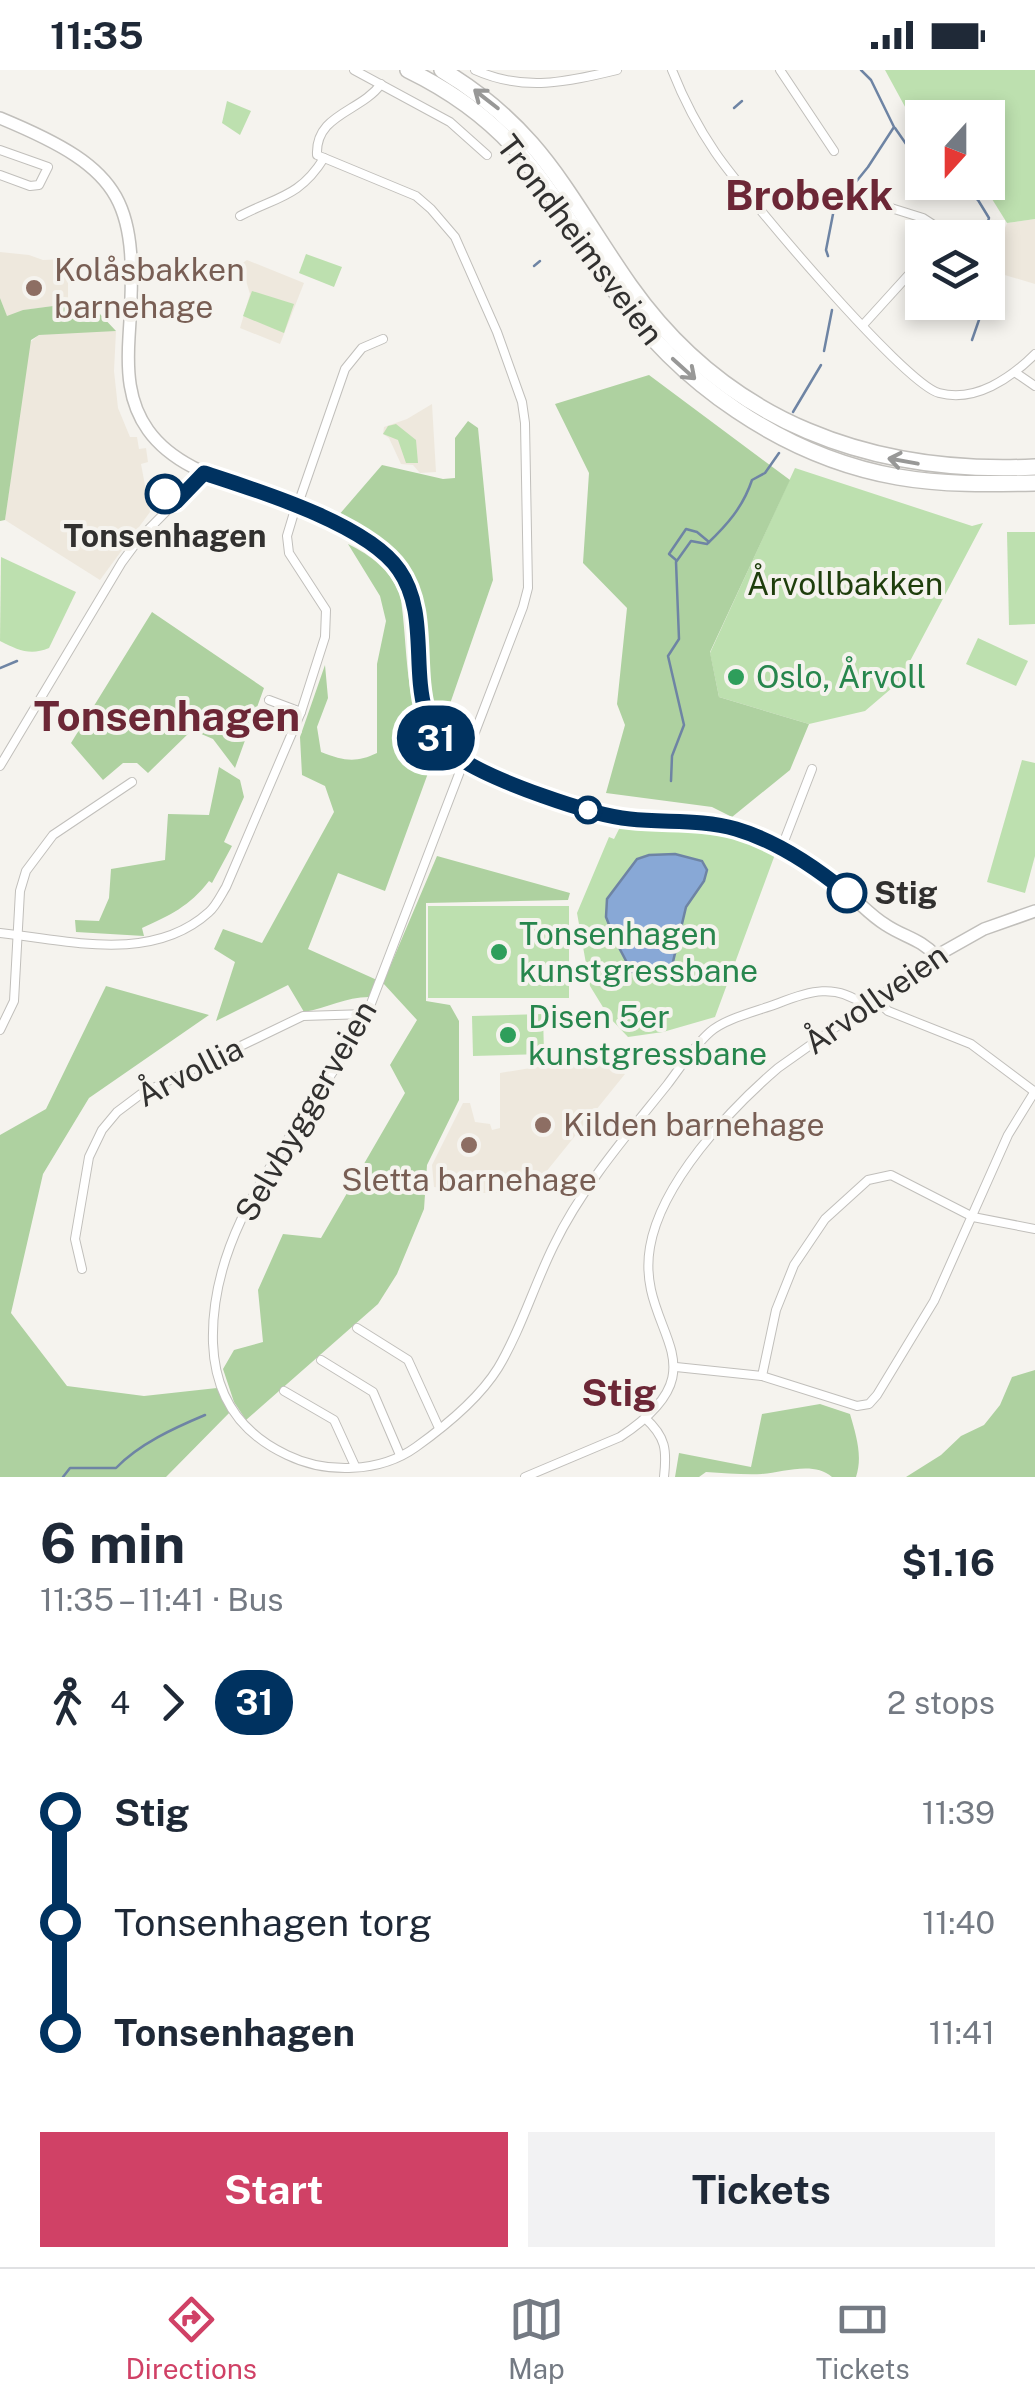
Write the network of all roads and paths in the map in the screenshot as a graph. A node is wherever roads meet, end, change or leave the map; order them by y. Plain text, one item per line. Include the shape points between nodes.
1 (354, 70) edge
2 (408, 70) edge
3 (442, 70) edge
4 (475, 70) edge
5 (560, 70) edge
6 (618, 70) edge
7 (672, 70) edge
8 (780, 70) edge
9 (560, 83) junction
10 (381, 84) junction
11 (0, 118) edge
12 (0, 150) edge
13 (834, 151) dead end
14 (487, 155) dead end
15 (324, 158) junction
16 (0, 175) edge
17 (891, 208) dead end
18 (240, 216) dead end
19 (928, 220) edge
20 (905, 279) edge
21 (863, 325) junction
22 (384, 339) dead end
23 (1035, 354) edge
24 (1016, 372) junction
25 (1035, 386) edge
26 (1035, 467) edge
27 (204, 473) junction
28 (1035, 483) edge
29 (296, 506) junction
30 (269, 700) dead end
31 (301, 712) junction
32 (464, 761) junction
33 (0, 766) edge
34 (812, 770) dead end
35 (132, 782) dead end
36 (782, 848) junction
37 (1035, 911) edge
38 (0, 932) edge
39 (18, 935) junction
40 (936, 956) junction
41 (874, 998) junction
42 (864, 1005) junction
43 (367, 1014) junction
44 (0, 1030) edge
45 (1035, 1092) edge
46 (973, 1216) junction
47 (1035, 1229) edge
48 (82, 1269) dead end
49 (357, 1328) dead end
50 (321, 1360) dead end
51 (676, 1367) junction
52 (762, 1376) junction
53 (284, 1391) dead end
54 (644, 1418) junction
55 (438, 1428) junction
56 (400, 1455) junction
57 (356, 1466) junction
58 (329, 1473) edge
59 (525, 1477) edge
60 (664, 1477) edge

1 - 10 street
2 -> 28 highway, Trondheimsveien via 457,97 523,154 643,327 736,409 795,443 880,473
26 -> 3 highway, Trondheimsveien via 896,460 826,439 754,403 647,309 537,146
4 - 9 street via 518,83
5 - 9 street
6 - 9 street
7 - 21 street via 717,155
8 - 13 street
10 - 14 street via 450,122
10 - 15 street via 323,128 317,156
11 - 27 street via 75,152 118,200 134,262 132,399 160,445
12 - 16 street via 48,167 39,185
15 - 18 street via 290,196
15 - 32 street, Selvbyggerveien via 432,209 454,237 522,402 528,588
17 - 19 street
20 - 21 street
21 - 24 street via 915,380 940,394 974,392
22 - 29 street via 362,348 345,369
23 - 24 street
24 - 25 street
27 - 29 street
27 - 33 street via 122,562
29 - 31 street via 289,553 320,596 327,628
29 - 32 street via 373,544 400,571 413,605 428,722
30 - 31 street
31 - 39 street via 210,912 145,943
32 - 36 street via 594,812 716,824
32 - 43 street, Selvbyggerveien
34 - 36 street
35 - 39 street via 53,835 39,852 20,890
36 - 40 street
37 - 40 street, Årvollveien
38 - 39 street
39 - 44 street via 14,1001
40 - 41 street, Årvollveien
41 - 42 street, Årvollveien
41 - 45 street via 888,1011 982,1051
42 - 51 street, Årvollveien via 754,1088 666,1203 648,1273
42 - 55 street, Selvbyggerveien via 838,992 807,992 712,1030 571,1214 497,1370
43 - 48 street, Årvollia via 303,1016 117,1112 89,1157 75,1239
43 - 58 street, Selvbyggerveien via 248,1205 224,1255 212,1311 216,1372 238,1420 269,1447
45 - 46 street via 1008,1134
46 - 47 street
46 - 52 street via 934,1301 869,1404
46 - 52 street via 891,1174 860,1185 816,1230 794,1265
49 - 55 street via 408,1360
50 - 56 street via 373,1392
51 - 52 street
51 - 54 street
53 - 57 street via 334,1420
54 - 59 street via 620,1436
54 - 60 street via 665,1442
55 - 56 street, Selvbyggerveien
56 - 57 street, Selvbyggerveien
57 - 58 street, Selvbyggerveien

